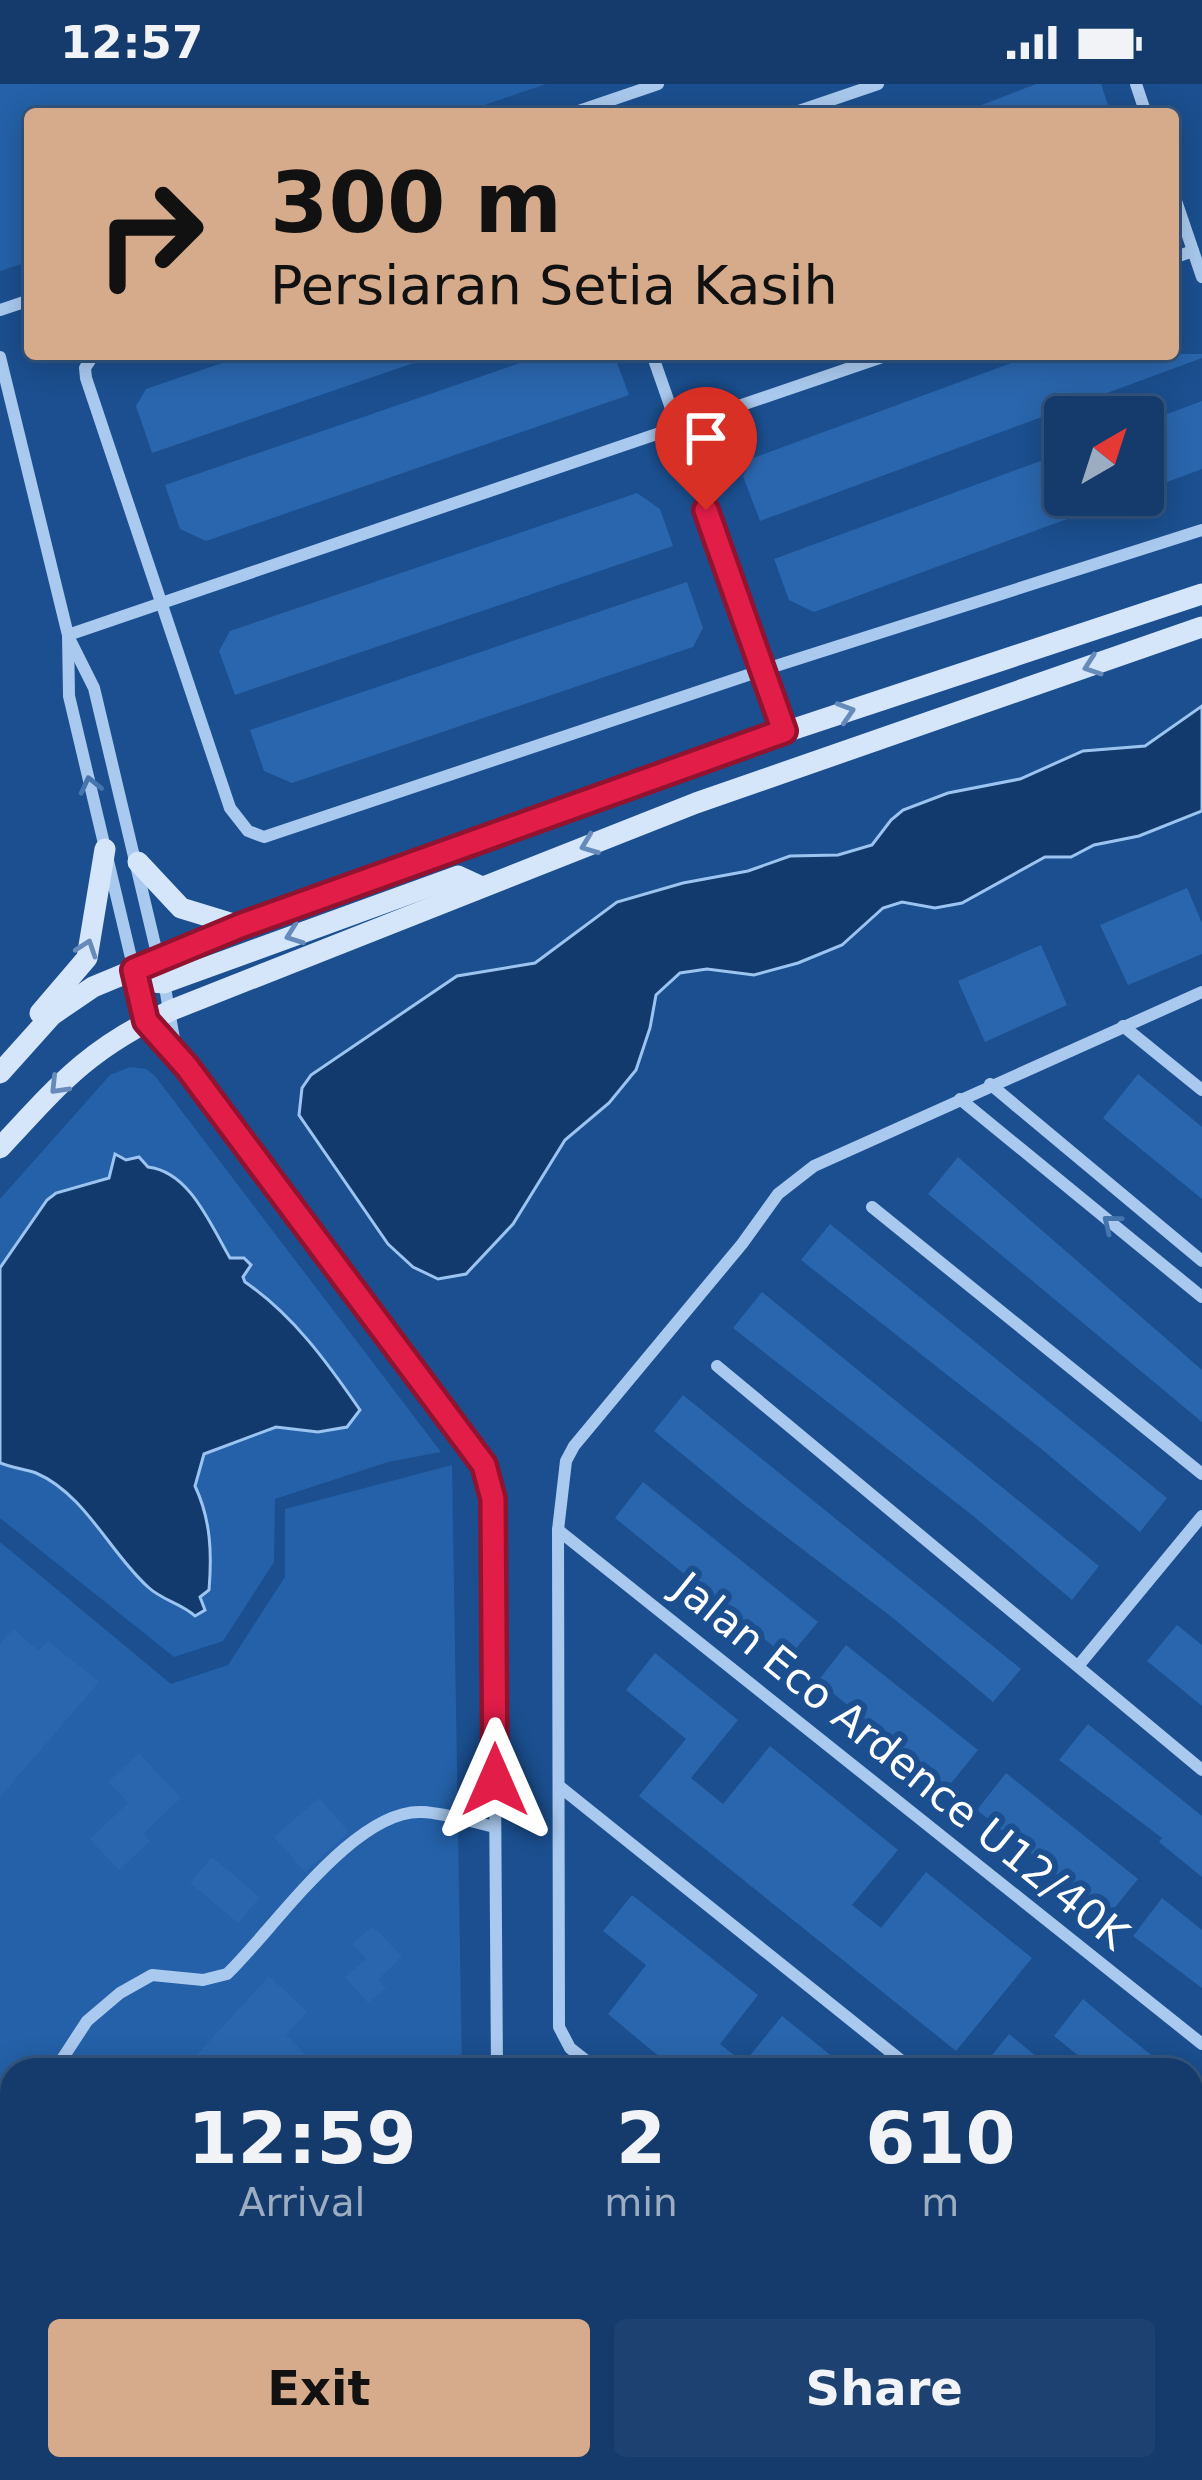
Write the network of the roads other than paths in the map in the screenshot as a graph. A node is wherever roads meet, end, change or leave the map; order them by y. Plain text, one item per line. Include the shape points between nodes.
1 (658, 84) edge
2 (878, 84) edge
3 (588, 108) edge
4 (808, 108) edge
5 (1179, 210) edge
6 (1193, 251) junction
7 (1179, 256) edge
8 (1202, 277) edge
9 (0, 357) edge
10 (90, 360) edge
11 (654, 360) edge
12 (873, 360) edge
13 (677, 427) junction
14 (1202, 530) edge
15 (1202, 594) edge
16 (160, 603) junction
17 (1202, 627) edge
18 (68, 635) junction
19 (763, 670) junction
20 (784, 731) junction
21 (105, 849) junction
22 (138, 862) junction
23 (482, 886) junction
24 (240, 926) junction
25 (158, 959) junction
26 (134, 970) junction
27 (164, 983) junction
28 (1202, 992) edge
29 (172, 1010) junction
30 (146, 1021) junction
31 (1123, 1026) junction
32 (35, 1031) junction
33 (176, 1053) junction
34 (0, 1073) edge
35 (990, 1084) junction
36 (1202, 1090) edge
37 (960, 1099) junction
38 (0, 1148) edge
39 (872, 1207) dead end
40 (1202, 1261) edge
41 (1202, 1297) edge
42 (717, 1366) dead end
43 (1202, 1474) edge
44 (1202, 1516) edge
45 (558, 1530) junction
46 (1079, 1665) junction
47 (1202, 1770) edge
48 (559, 1786) junction
49 (495, 1827) junction
50 (1202, 2044) edge
51 (64, 2058) edge
52 (497, 2058) edge
53 (584, 2058) edge
54 (898, 2058) edge

1 - 3 street
2 - 4 street
5 - 6 street
6 - 7 street
6 - 8 street
9 - 18 street
10 - 16 street via 86,378
11 - 13 street
12 - 13 street
13 - 16 street
13 - 19 street
14 - 19 street
20 -> 15 street
16 - 18 street
16 - 19 street via 230,808 248,831 274,837
17 -> 23 street
21 -> 18 street via 69,696
18 - 22 street via 94,688
19 - 20 street
20 - 24 street
21 - 26 street
32 -> 21 street via 41,1009 88,958
22 - 24 street via 181,908
22 - 25 street
23 -> 27 street via 458,875
23 - 29 street
24 - 25 street
25 - 26 street
25 - 27 street
26 - 27 street
26 - 30 street
26 - 32 street via 93,987
27 - 29 street
28 - 31 street
29 - 30 street
29 - 33 street
30 - 33 street
30 -> 38 street via 95,1051
31 - 35 street
31 - 36 street
32 - 34 street
33 - 49 street via 484,1465 493,1499
35 - 37 street
35 - 40 street
41 -> 37 street
37 - 45 street via 814,1166 778,1194 574,1446
39 - 43 street
42 - 46 street
44 - 46 street
45 - 48 street
45 - 50 street, Jalan Eco Ardence U12/40K
46 - 47 street
48 - 53 street via 562,2038
48 - 54 street
49 - 51 street via 419,1811 375,1826 344,1846 227,1974 152,1975 87,2021
49 - 52 street

